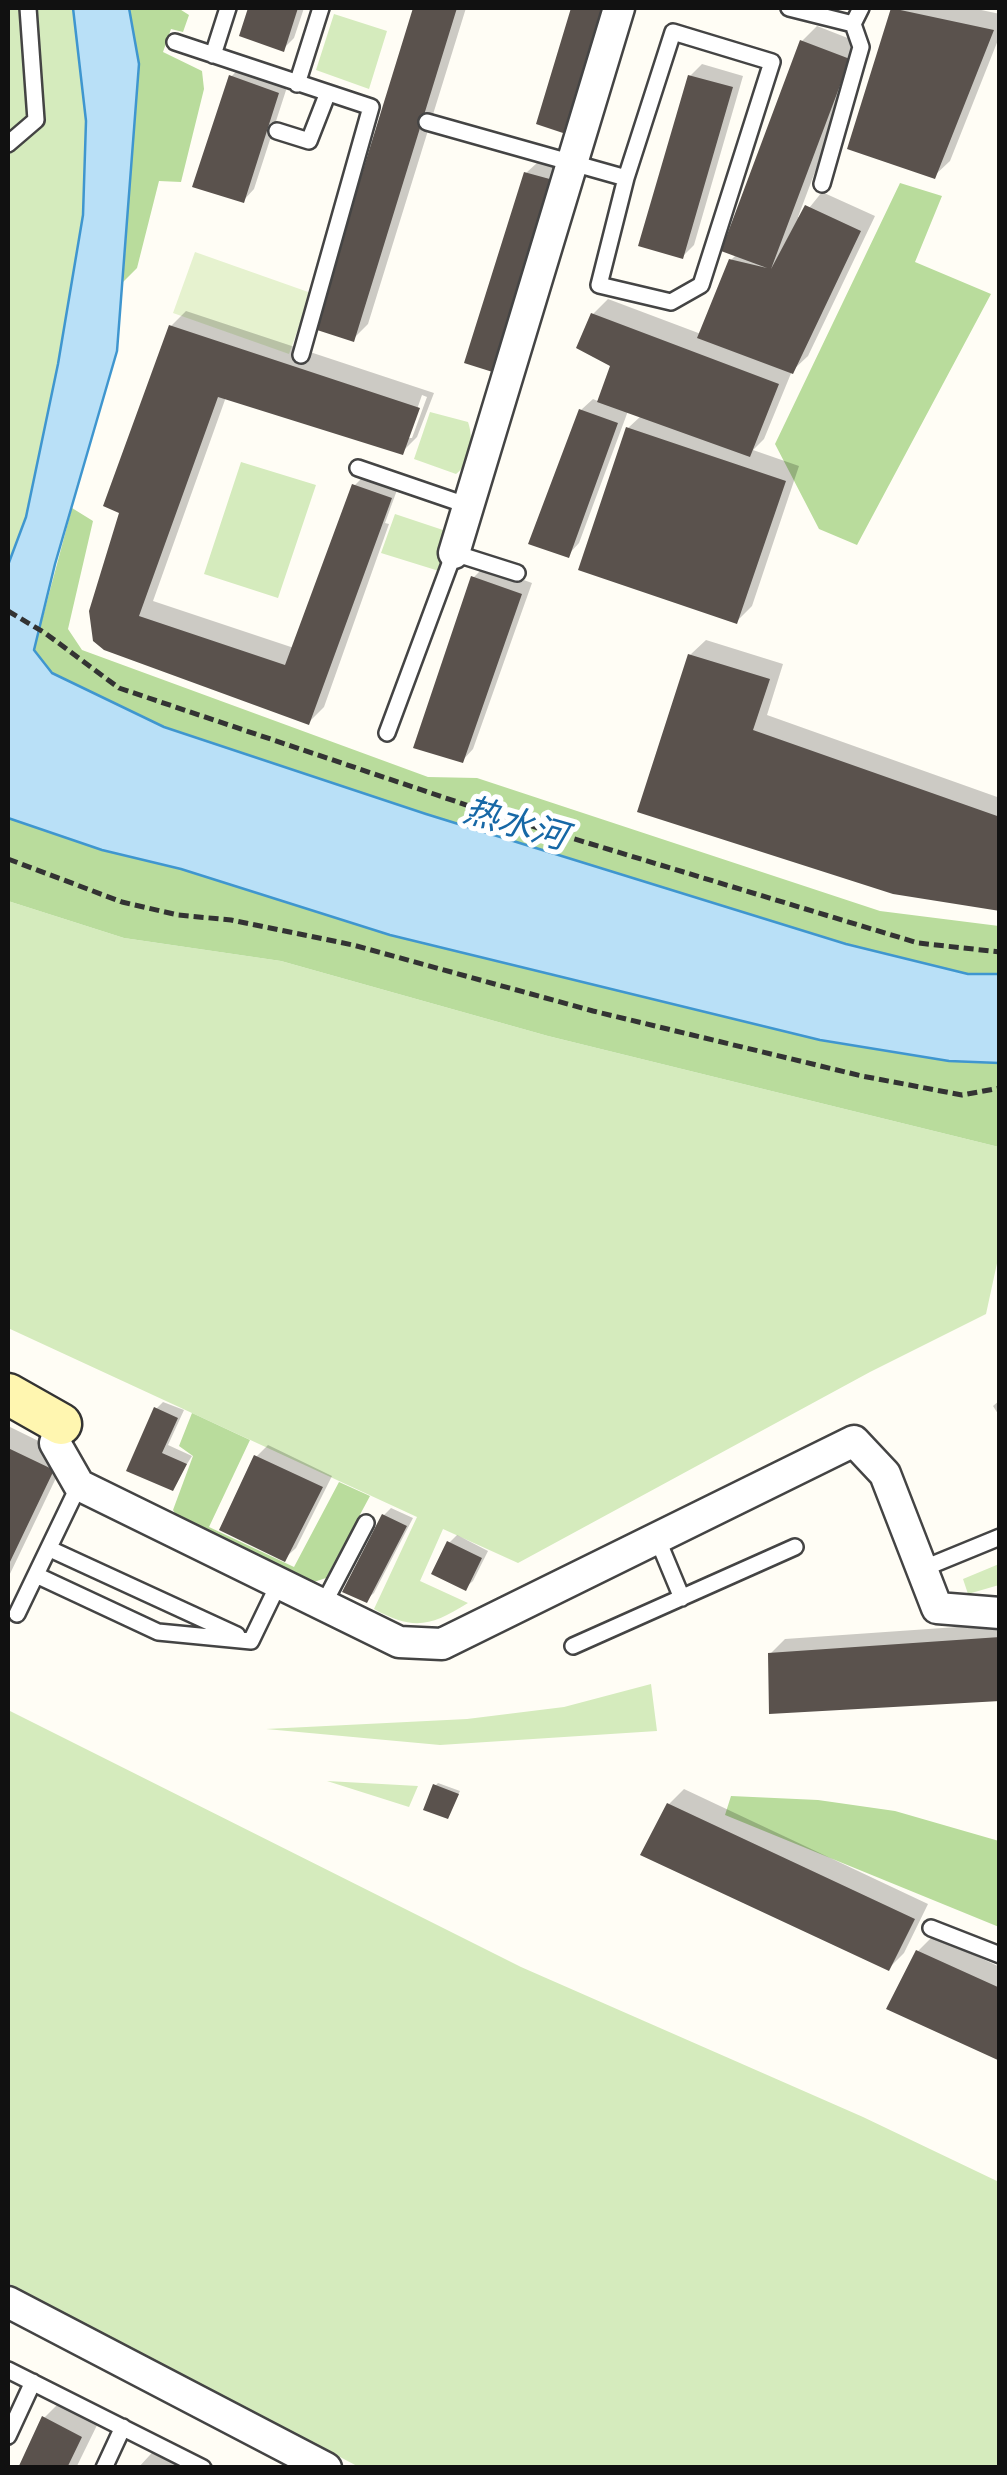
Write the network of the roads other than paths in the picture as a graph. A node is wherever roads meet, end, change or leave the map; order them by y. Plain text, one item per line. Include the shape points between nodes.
1 (28, 8) edge
2 (228, 8) edge
3 (320, 8) edge
4 (619, 8) edge
5 (790, 8) edge
6 (862, 8) edge
7 (853, 24) junction
8 (175, 42) dead end
9 (213, 55) junction
10 (297, 84) junction
11 (327, 94) junction
12 (427, 122) dead end
13 (277, 132) dead end
14 (8, 144) edge
15 (572, 163) junction
16 (626, 178) junction
17 (822, 184) dead end
18 (301, 355) dead end
19 (358, 468) dead end
20 (469, 506) junction
21 (454, 553) junction
22 (517, 572) dead end
23 (387, 733) dead end
24 (8, 1394) edge
25 (62, 1424) joint
26 (80, 1485) junction
27 (366, 1523) dead end
28 (1000, 1537) edge
29 (657, 1538) junction
30 (795, 1547) dead end
31 (50, 1549) junction
32 (922, 1569) junction
33 (36, 1575) junction
34 (279, 1583) junction
35 (682, 1598) junction
36 (324, 1604) junction
37 (1000, 1613) edge
38 (17, 1614) dead end
39 (251, 1641) junction
40 (573, 1646) dead end
41 (931, 1928) dead end
42 (1000, 1955) edge
43 (8, 2302) edge
44 (8, 2370) edge
45 (33, 2382) junction
46 (122, 2427) junction
47 (8, 2436) edge
48 (104, 2468) edge
49 (203, 2468) edge
50 (326, 2468) edge

1 - 14 lane via 36,120
2 - 9 lane
3 - 10 lane
4 - 15 street
5 - 7 lane
6 - 7 lane
7 - 17 lane via 860,48
8 - 9 lane
9 - 10 lane
10 - 11 lane
11 - 13 lane via 309,141
11 - 18 lane via 371,107
12 - 15 lane
15 - 16 lane
15 - 20 street
16 - 16 lane via 673,32 772,62 701,285 671,302 599,285
19 - 20 lane
20 - 21 street
21 - 22 lane
21 - 23 lane
24 - 25 street
25 - 26 street via 56,1444
26 - 31 lane
26 - 34 street
27 - 36 lane
28 - 32 lane
29 - 32 street via 854,1441 885,1474
29 - 35 lane
29 - 36 street via 442,1644 399,1642
30 - 35 lane
31 - 33 lane
31 - 39 lane
32 - 37 street via 937,1608
33 - 38 lane
33 - 39 lane via 158,1632
34 - 36 street
34 - 39 lane
35 - 40 lane
41 - 42 lane
43 - 50 street
44 - 45 lane
45 - 46 lane
45 - 47 lane
46 - 48 lane
46 - 49 lane

